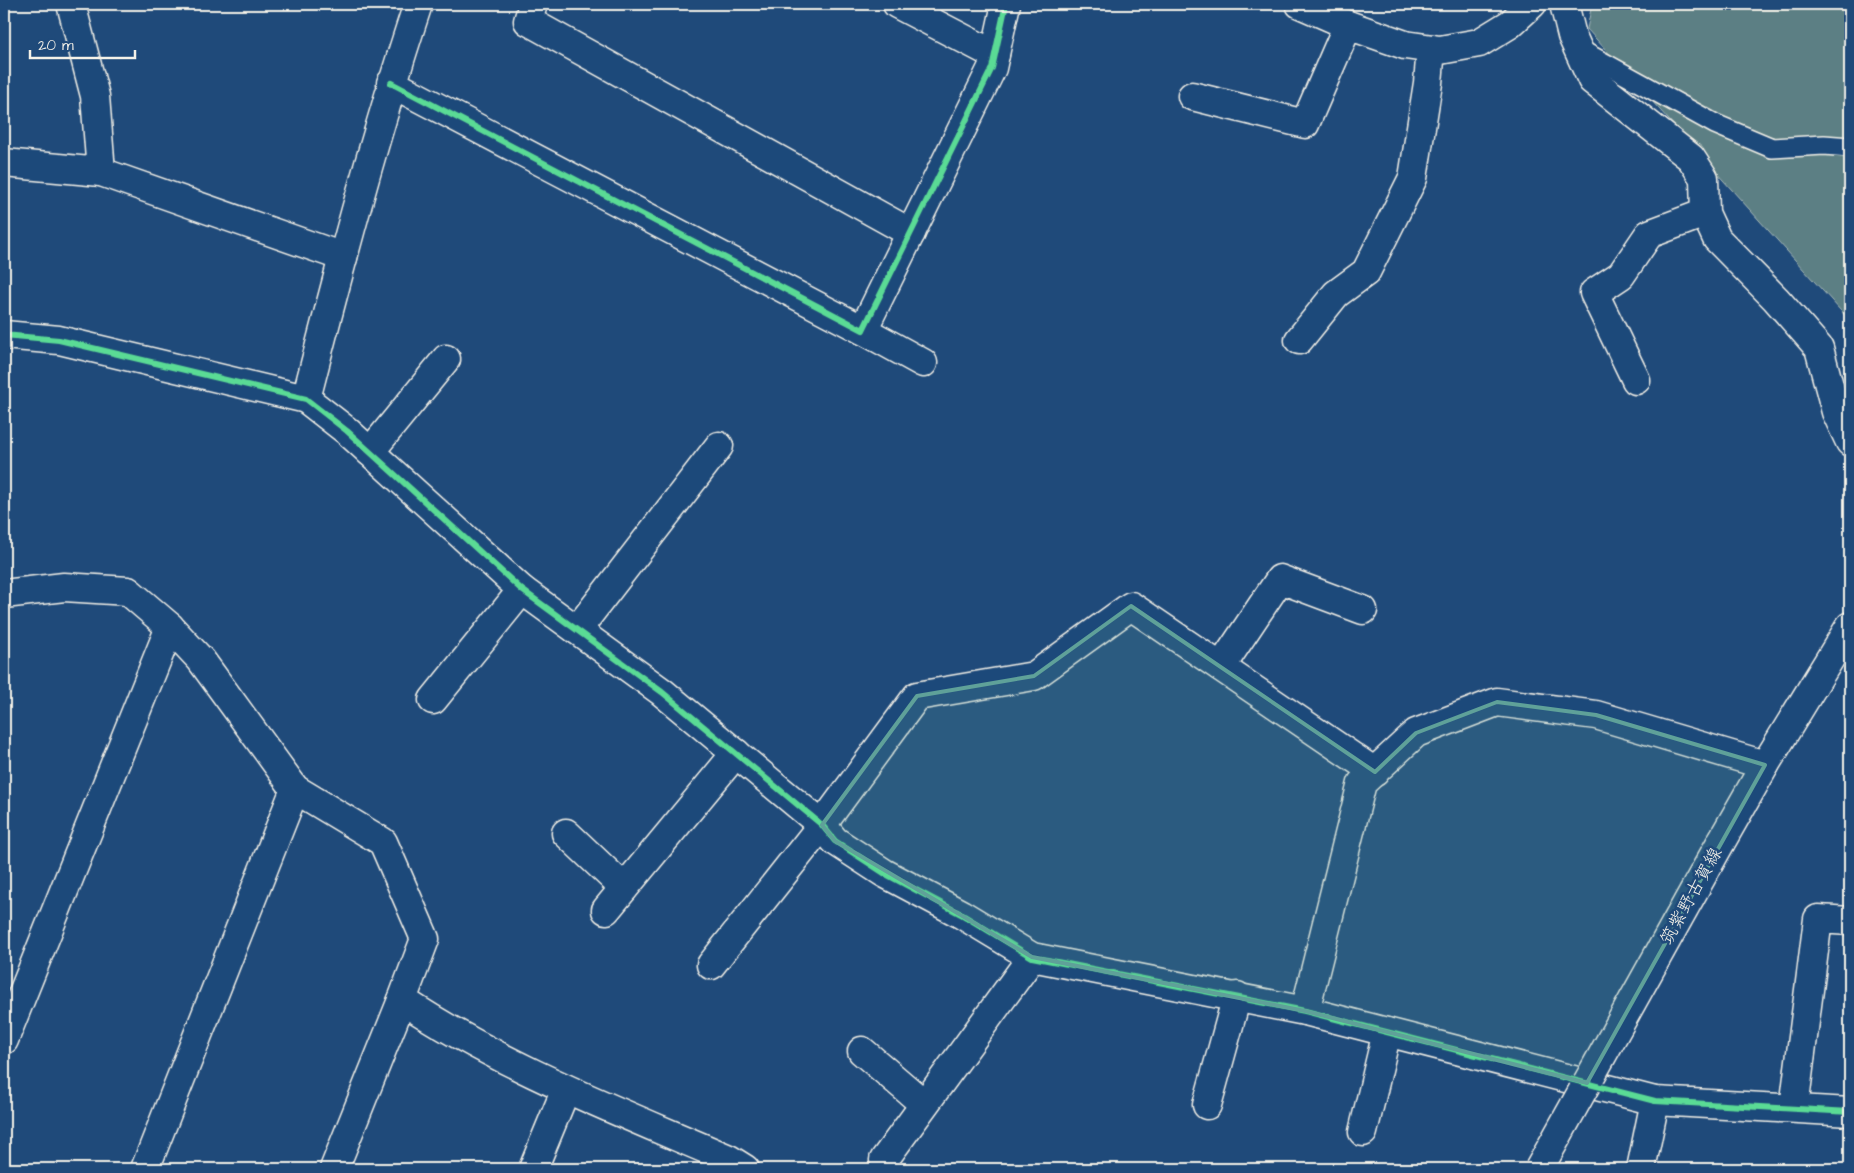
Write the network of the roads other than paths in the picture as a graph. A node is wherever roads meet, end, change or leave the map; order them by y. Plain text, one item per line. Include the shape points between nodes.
1 (71, 4) edge
2 (418, 4) edge
3 (533, 4) edge
4 (897, 4) edge
5 (1006, 4) edge
6 (1300, 4) edge
7 (1532, 4) edge
8 (1564, 4) edge
9 (1348, 26) junction
10 (1577, 48) junction
11 (1431, 49) junction
12 (995, 54) junction
13 (392, 83) junction
14 (1192, 96) dead end
15 (1850, 147) edge
16 (4, 163) edge
17 (101, 172) junction
18 (1704, 213) junction
19 (911, 233) junction
20 (342, 257) junction
21 (863, 330) junction
22 (4, 335) edge
23 (1299, 340) dead end
24 (446, 359) dead end
25 (923, 363) dead end
26 (1636, 380) dead end
27 (306, 399) junction
28 (1850, 442) edge
29 (719, 446) dead end
30 (370, 452) junction
31 (522, 590) junction
32 (4, 594) edge
33 (1363, 610) dead end
34 (1850, 626) edge
35 (170, 628) junction
36 (577, 630) junction
37 (1221, 667) junction
38 (432, 700) dead end
39 (736, 753) junction
40 (1765, 765) junction
41 (1375, 772) junction
42 (295, 789) junction
43 (822, 825) junction
44 (566, 833) dead end
45 (624, 888) junction
46 (606, 910) dead end
47 (1850, 921) edge
48 (1032, 957) junction
49 (711, 965) dead end
50 (1238, 996) junction
51 (402, 1000) junction
52 (1305, 1011) junction
53 (1387, 1032) junction
54 (4, 1040) edge
55 (862, 1051) dead end
56 (566, 1089) junction
57 (1655, 1101) junction
58 (924, 1104) junction
59 (1207, 1105) dead end
60 (1794, 1108) junction
61 (1850, 1112) edge
62 (1362, 1132) dead end
63 (884, 1160) dead end
64 (733, 1166) edge
65 (145, 1169) edge
66 (334, 1169) edge
67 (533, 1169) edge
68 (1539, 1169) edge
69 (1641, 1169) edge

1 - 17 street via 95,96
2 - 13 street
3 - 19 street via 528,21
4 - 12 street
5 - 12 street
6 - 9 street
7 - 11 street via 1510,24 1479,42
8 - 10 street
9 - 11 street via 1405,45
9 - 14 street via 1305,124
10 - 15 lane via 1715,124 1772,148
10 - 18 street via 1592,80 1691,158 1704,178
11 - 23 street via 1413,178 1366,272 1336,294
12 - 19 street via 992,68
13 - 20 street
13 - 21 street
16 - 17 street
17 - 20 street
18 - 26 street via 1649,234 1621,275 1594,293
18 - 28 street via 1717,239 1819,348 1836,412
19 - 21 street
20 - 27 street
21 - 25 street
22 - 27 street via 59,340
24 - 30 street
27 - 30 street
29 - 36 street
30 - 31 street
31 - 36 street
31 - 38 street
32 - 35 street via 64,587 128,591
33 - 37 street via 1280,579
34 - 40 street, 筑紫野古賀線
35 - 42 street via 201,660
35 - 54 street
36 - 39 street via 662,692
37 - 41 street
37 - 43 street via 1131,606 1034,676 917,696
39 - 43 street
39 - 45 street
40 - 41 street via 1596,715 1497,702 1416,733
40 - 68 street, 筑紫野古賀線, bridge
41 - 52 street via 1362,783
42 - 51 street via 383,842 425,939
42 - 65 street
43 - 48 street via 835,841 884,873
43 - 49 street
44 - 45 street
45 - 46 street
47 - 60 street via 1818,919
48 - 50 street
48 - 58 street
50 - 52 street
50 - 59 street
51 - 56 street via 439,1024
51 - 66 street
52 - 53 street
53 - 57 street
53 - 62 street
55 - 58 street
56 - 64 street
56 - 67 street
57 - 60 street
57 - 69 street
58 - 63 street
60 - 61 street

